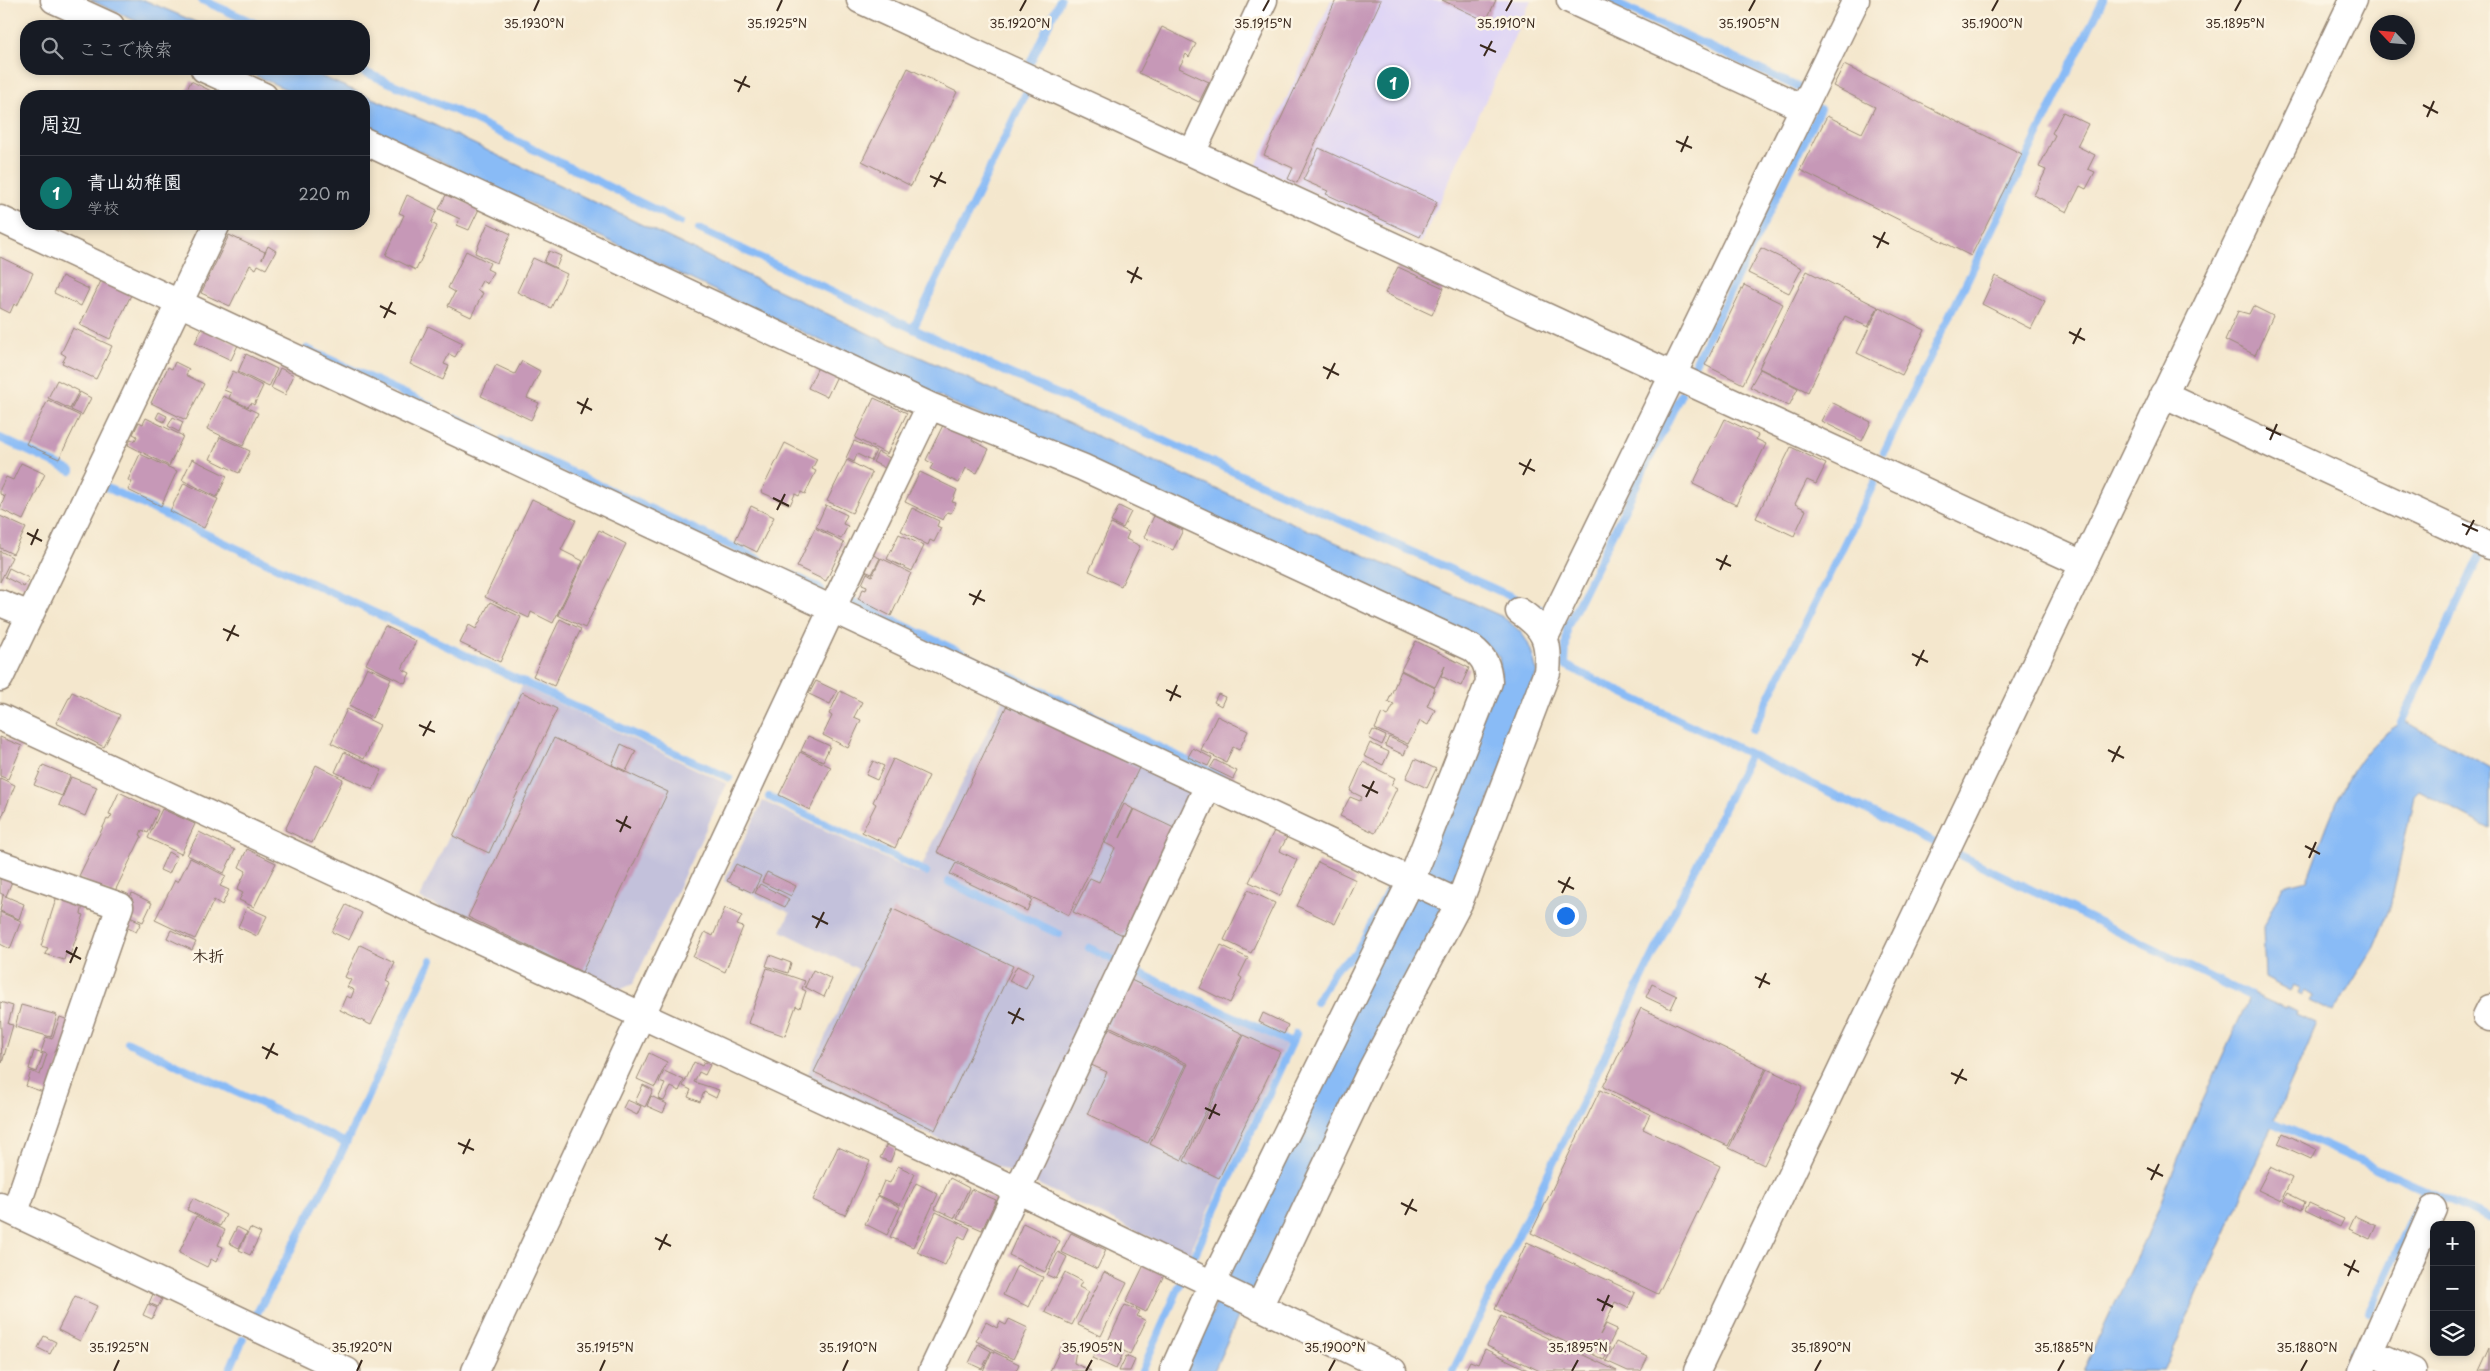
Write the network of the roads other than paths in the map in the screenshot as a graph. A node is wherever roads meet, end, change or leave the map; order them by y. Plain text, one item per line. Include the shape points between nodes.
1 (54, 0) edge
2 (1264, 0) edge
3 (1570, 0) edge
4 (1856, 0) edge
5 (2352, 0) edge
6 (863, 1) edge
7 (98, 20) edge
8 (217, 75) edge
9 (251, 90) edge
10 (1803, 108) junction
11 (370, 144) edge
12 (1192, 153) junction
13 (0, 219) edge
14 (20, 228) edge
15 (23, 230) edge
16 (214, 230) edge
17 (178, 303) junction
18 (1673, 376) junction
19 (2163, 394) junction
20 (930, 406) junction
21 (2490, 546) edge
22 (2083, 564) junction
23 (0, 603) edge
24 (832, 609) junction
25 (1519, 611) dead end
26 (30, 615) junction
27 (1545, 637) junction
28 (0, 678) edge
29 (0, 717) edge
30 (1208, 786) junction
31 (0, 864) edge
32 (1414, 883) junction
33 (1455, 902) junction
34 (2490, 1008) edge
35 (640, 1016) junction
36 (2490, 1018) edge
37 (1017, 1190) junction
38 (8, 1209) edge
39 (2433, 1209) dead end
40 (1216, 1286) junction
41 (1255, 1305) junction
42 (2365, 1361) edge
43 (347, 1371) edge
44 (475, 1371) edge
45 (932, 1371) edge
46 (1173, 1371) edge
47 (1393, 1371) edge
48 (1697, 1371) edge
49 (2413, 1371) edge

1 - 7 street
2 - 12 street
3 - 10 street
4 - 10 street
5 - 19 street
6 - 12 street
8 - 9 street
10 - 18 street
11 - 20 street
12 - 18 street
13 - 14 street
15 - 17 street
16 - 17 street
17 - 24 street
17 - 26 street
18 - 22 street
18 - 27 street
19 - 21 street
19 - 22 street
20 - 24 street
20 - 32 street via 1082,467 1472,648 1482,656 1489,682
22 - 48 street
23 - 26 street
24 - 30 street
24 - 35 street
25 - 27 street via 1536,622
26 - 28 street
27 - 33 street via 1549,652 1547,672
29 - 35 street
30 - 32 street
30 - 37 street
31 - 38 street via 120,906
32 - 33 street
32 - 40 street
33 - 41 street
34 - 36 street via 2486,1016
35 - 37 street
35 - 44 street
37 - 40 street
37 - 45 street
38 - 43 street
39 - 42 street
40 - 41 street
40 - 46 street
41 - 47 street
42 - 49 street

